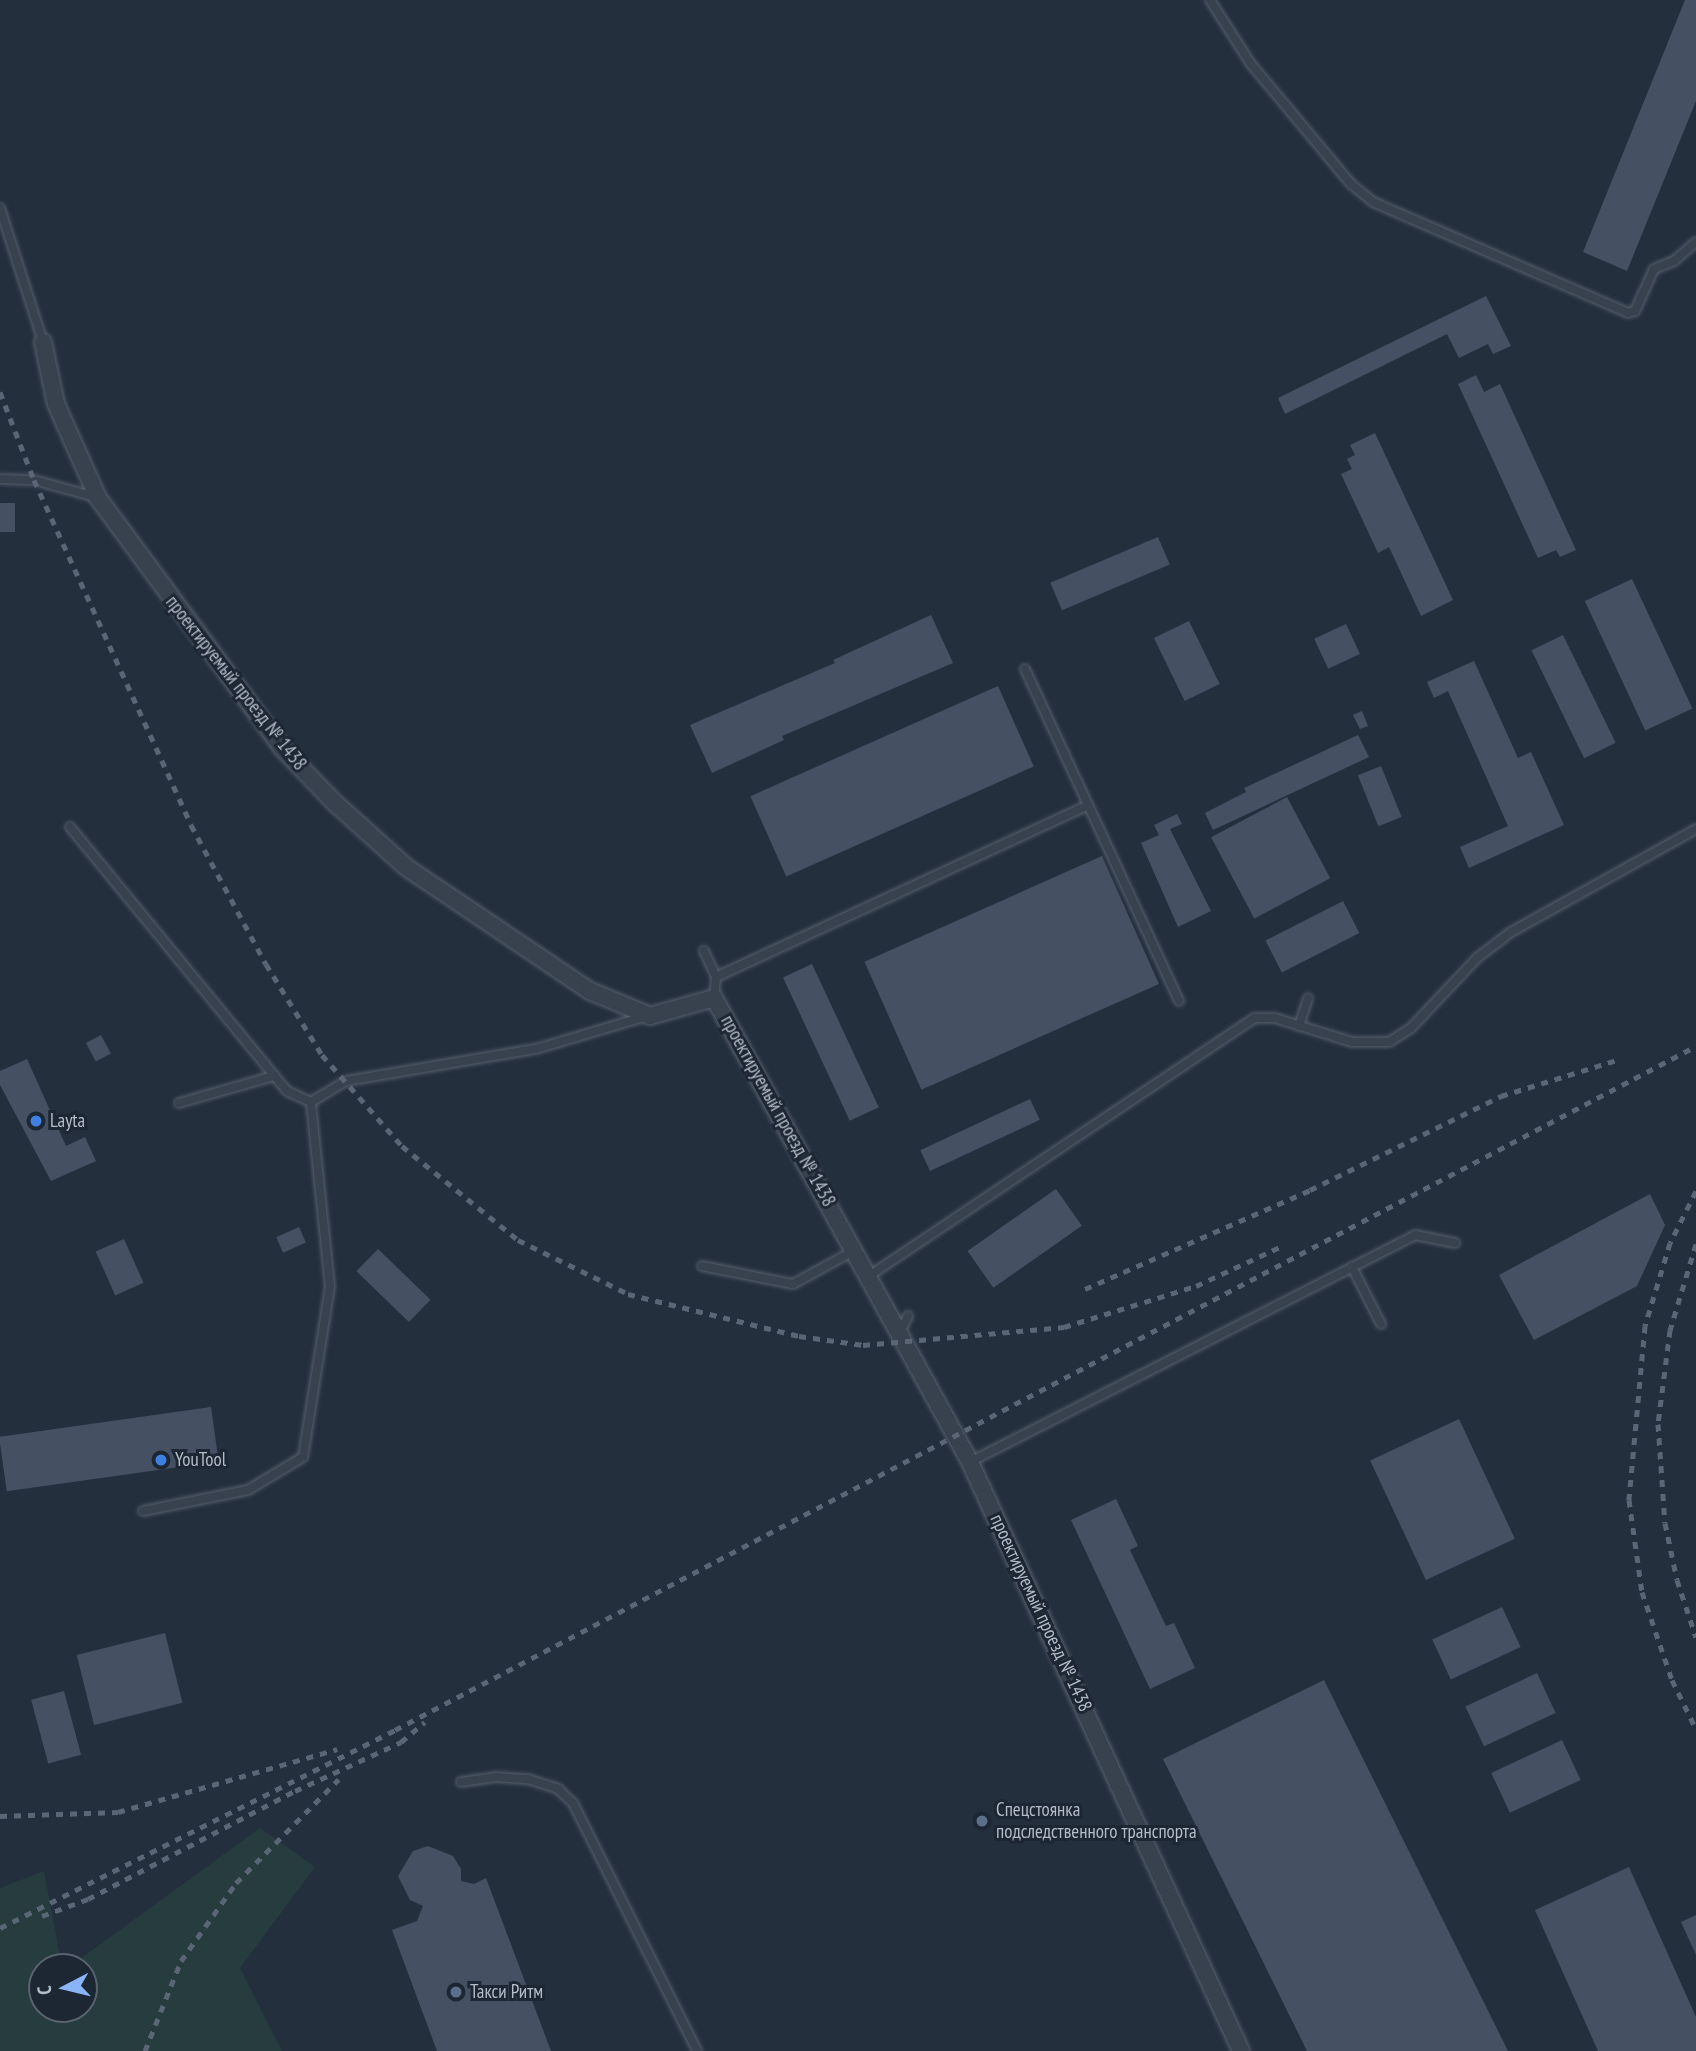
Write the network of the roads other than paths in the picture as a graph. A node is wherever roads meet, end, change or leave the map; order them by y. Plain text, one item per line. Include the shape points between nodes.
1 (1210, 0) edge
2 (0, 208) edge
3 (1696, 242) edge
4 (43, 342) joint
5 (0, 479) edge
6 (98, 498) junction
7 (1025, 669) dead end
8 (1088, 805) junction
9 (70, 827) dead end
10 (1696, 829) edge
11 (704, 951) dead end
12 (716, 977) junction
13 (714, 998) junction
14 (1308, 998) dead end
15 (1179, 1001) dead end
16 (650, 1016) junction
17 (1299, 1026) junction
18 (274, 1076) junction
19 (311, 1102) junction
20 (179, 1103) dead end
21 (1455, 1243) dead end
22 (855, 1250) junction
23 (702, 1266) dead end
24 (1352, 1267) junction
25 (869, 1276) junction
26 (908, 1316) dead end
27 (1381, 1324) dead end
28 (900, 1332) junction
29 (970, 1462) junction
30 (143, 1511) dead end
31 (461, 1782) dead end
32 (697, 2051) edge
33 (1241, 2051) edge

1 - 3 lane via 1251,64 1351,184 1373,202 1628,313 1635,311 1654,270 1674,261
2 - 4 lane
4 - 6 street, проектируемый проезд № 1438 via 56,404
5 - 6 lane via 34,480
6 - 16 street, проектируемый проезд № 1438 via 282,748 335,803 406,867 529,951 590,991
7 - 8 lane
8 - 12 lane
8 - 15 lane
9 - 18 lane
10 - 17 lane via 1511,932 1478,958 1411,1028 1389,1042 1352,1042
11 - 12 lane
12 - 13 lane
13 - 16 street, проектируемый проезд № 1438
13 - 22 street, проектируемый проезд № 1438
14 - 17 lane
16 - 19 lane via 536,1049 346,1081
17 - 25 lane via 1275,1018 1255,1018
18 - 19 lane via 286,1091
18 - 20 lane
19 - 30 lane via 330,1287 303,1457 248,1490
21 - 24 lane via 1415,1235
22 - 23 lane via 793,1284
22 - 25 street, проектируемый проезд № 1438
24 - 27 lane
24 - 29 lane
25 - 28 street, проектируемый проезд № 1438
26 - 28 lane
28 - 29 street, проектируемый проезд № 1438
29 - 33 street, проектируемый проезд № 1438
31 - 32 lane via 528,1779 558,1789 573,1803

